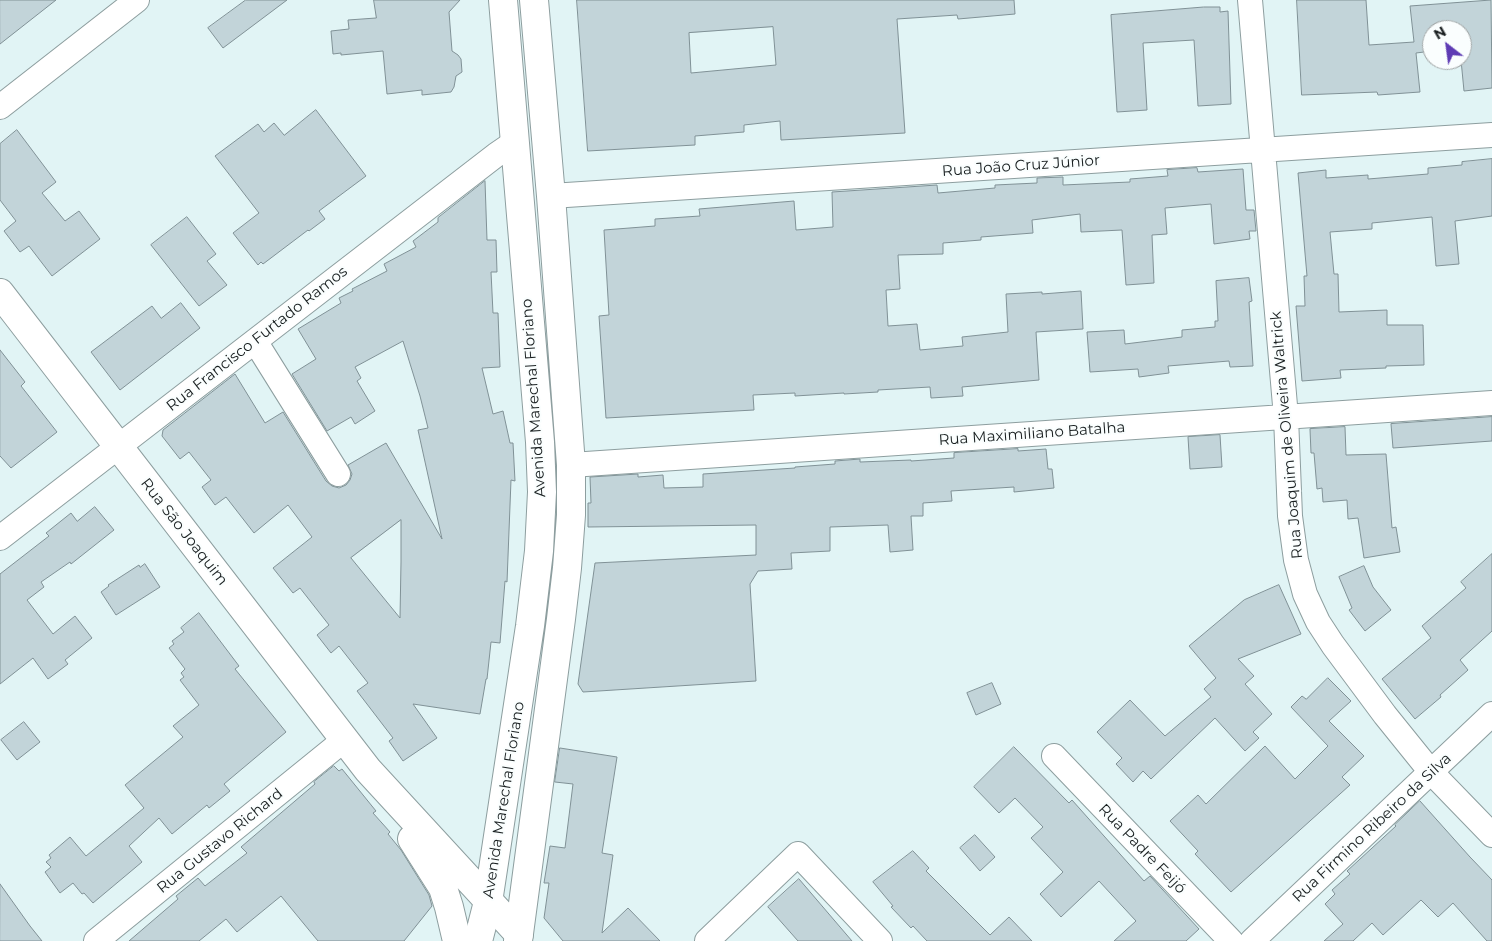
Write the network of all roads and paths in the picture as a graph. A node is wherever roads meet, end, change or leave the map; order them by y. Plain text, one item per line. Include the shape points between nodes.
1 (137, 0) edge
2 (503, 0) edge
3 (534, 0) edge
4 (1250, 0) edge
5 (0, 107) edge
6 (1492, 135) edge
7 (515, 142) junction
8 (1263, 150) junction
9 (551, 196) junction
10 (0, 293) edge
11 (255, 341) junction
12 (1492, 403) edge
13 (1286, 417) junction
14 (118, 447) junction
15 (571, 465) junction
16 (338, 474) dead end
17 (0, 538) edge
18 (1492, 714) edge
19 (344, 740) junction
20 (1054, 756) dead end
21 (368, 770) junction
22 (1431, 772) junction
23 (1492, 835) edge
24 (488, 902) junction
25 (450, 936) edge
26 (521, 939) edge
27 (96, 941) edge
28 (478, 941) edge
29 (707, 941) edge
30 (880, 941) edge
31 (1230, 941) edge
32 (1252, 941) edge

1 - 5 street
2 - 7 main road, Avenida Marechal Floriano
3 - 9 main road, Avenida Marechal Floriano
4 - 8 street, Rua Joaquim de Oliveira Waltrick
6 - 8 street, Rua João Cruz Júnior
7 - 11 street, Rua Francisco Furtado Ramos
7 - 24 main road, Avenida Marechal Floriano via 542,492 530,626
8 - 9 street, Rua João Cruz Júnior
8 - 13 street, Rua Joaquim de Oliveira Waltrick
9 - 15 main road, Avenida Marechal Floriano
10 - 14 main road, Rua São Joaquim
11 - 14 street, Rua Francisco Furtado Ramos
11 - 16 street
12 - 13 street, Rua Maximiliano Batalha
13 - 15 street, Rua Maximiliano Batalha
13 - 22 street, Rua Joaquim de Oliveira Waltrick via 1290,516 1305,594 1333,645
14 - 17 street, Rua Francisco Furtado Ramos
14 - 19 main road, Rua São Joaquim
15 - 26 main road, Avenida Marechal Floriano via 567,568
18 - 22 street, Rua Firmino Ribeiro da Silva
19 - 21 main road, Rua São Joaquim
19 - 27 street, Rua Gustavo Richard
20 - 31 street, Rua Padre Feijó
21 - 24 main road, Rua São Joaquim
21 - 25 main road, Rua São Joaquim via 443,888
22 - 23 street, Rua Joaquim de Oliveira Waltrick
22 - 32 street, Rua Firmino Ribeiro da Silva
24 - 26 main road, Rua São Joaquim
24 - 28 main road, Avenida Marechal Floriano
29 - 30 street via 798,854

